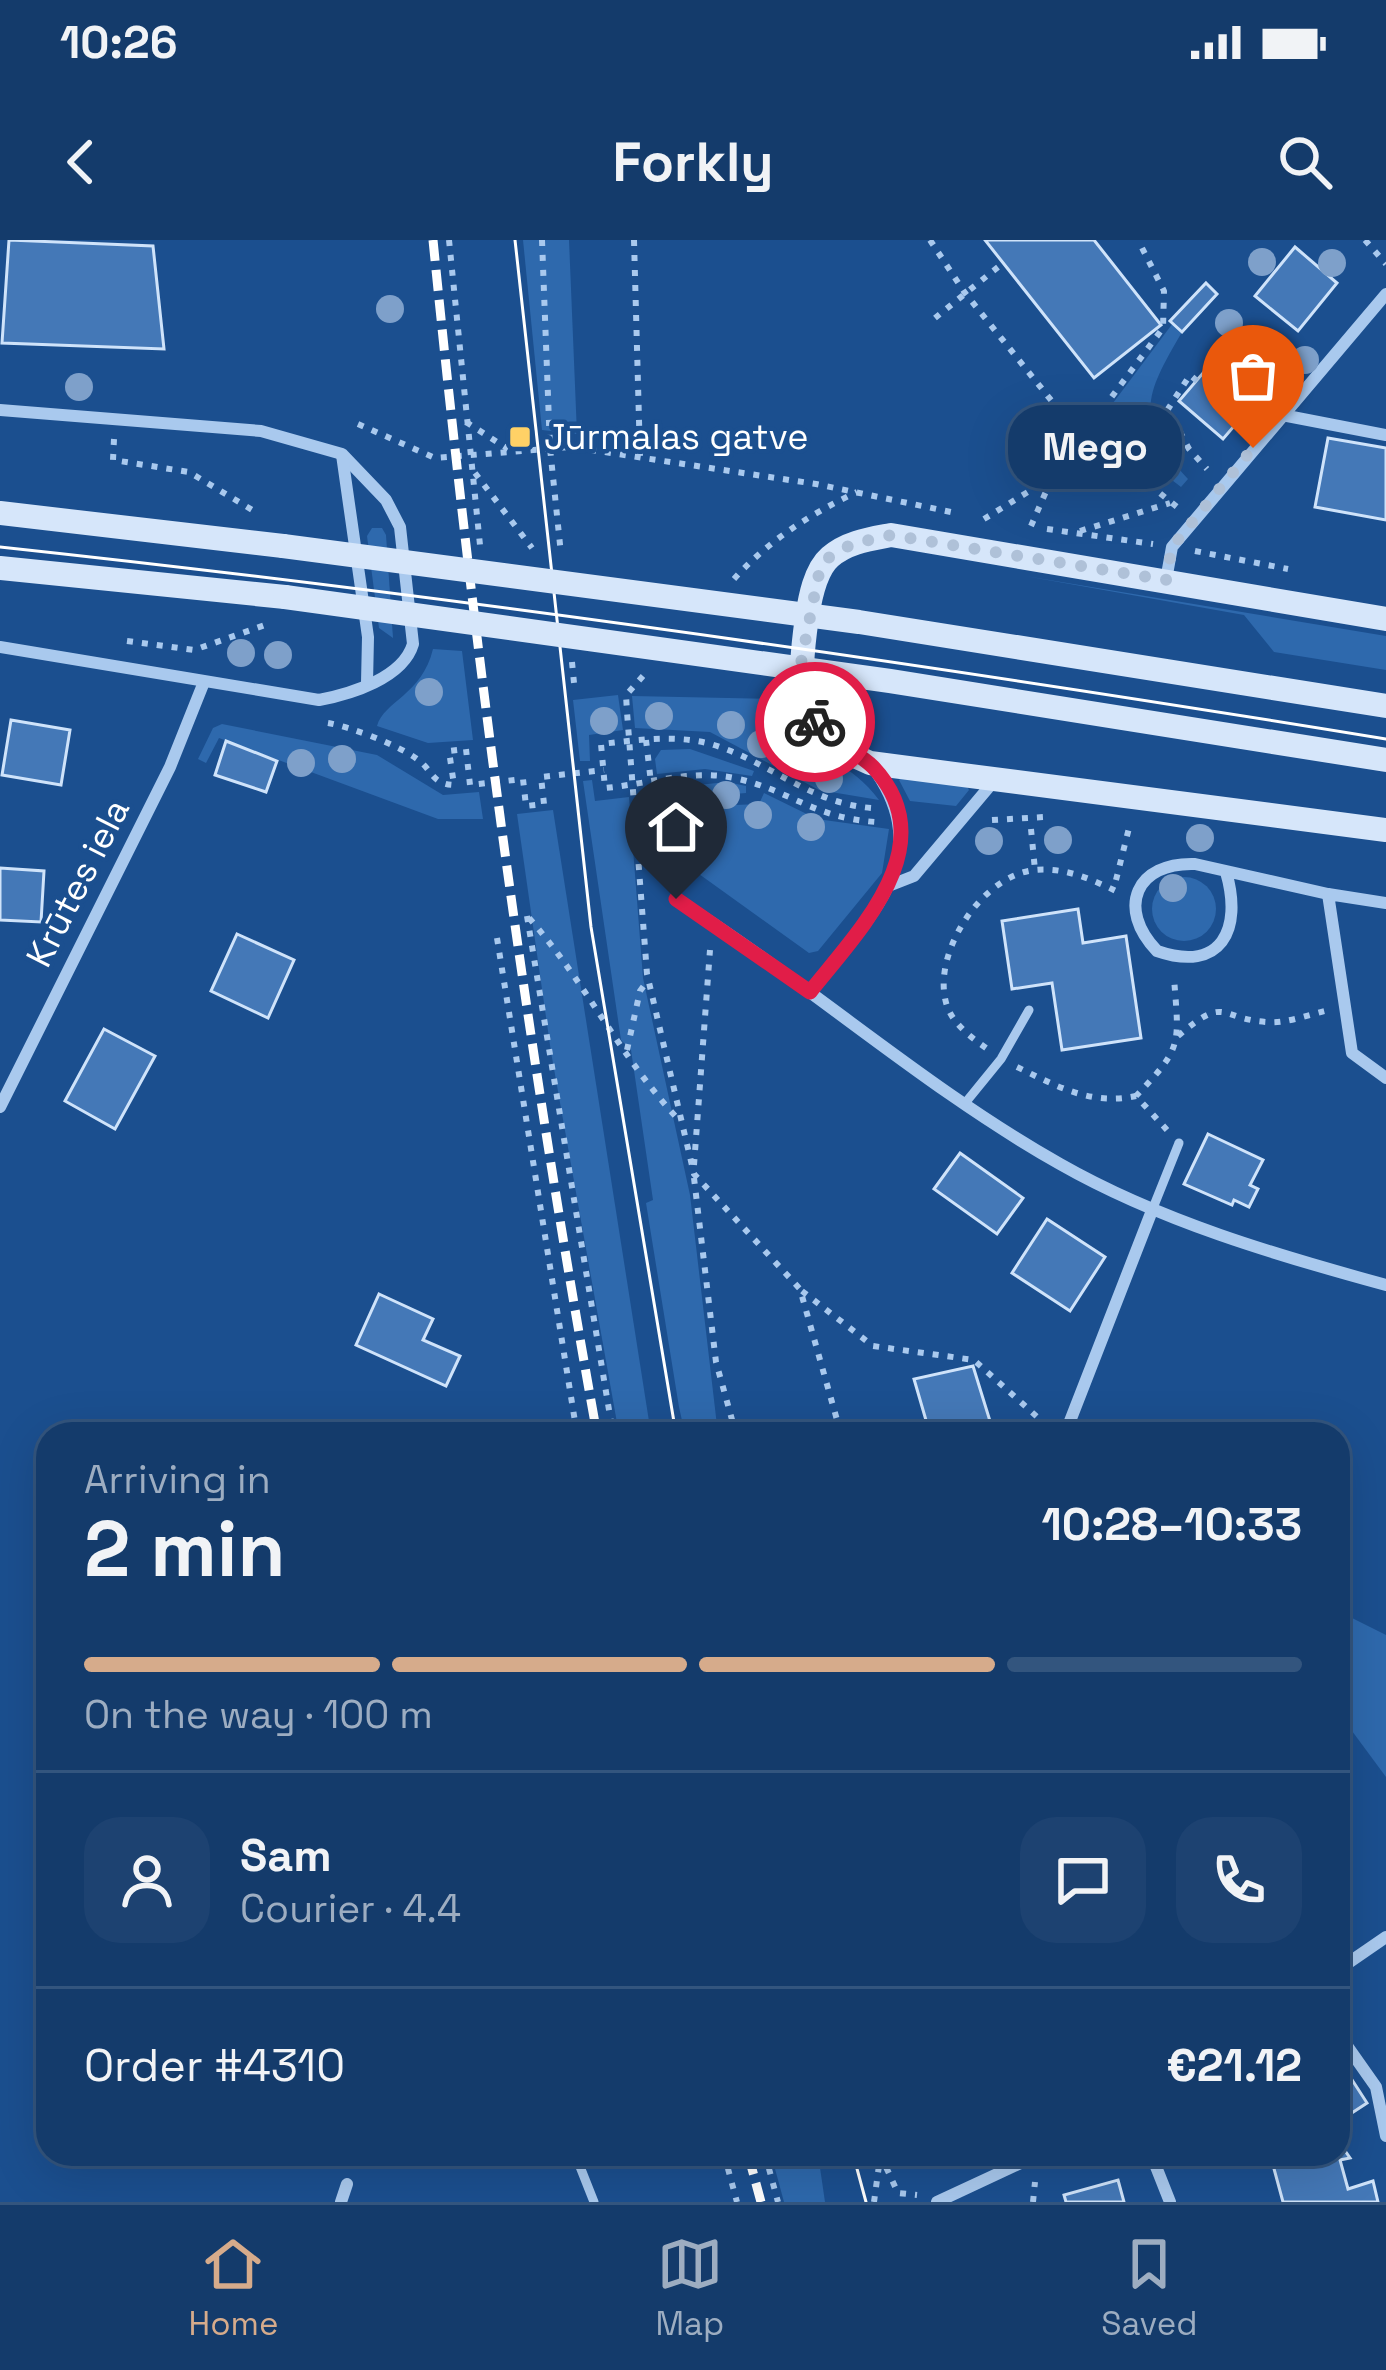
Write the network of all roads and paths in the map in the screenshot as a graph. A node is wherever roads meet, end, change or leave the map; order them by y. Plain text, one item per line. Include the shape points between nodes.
1 (449, 240) edge
2 (542, 240) edge
3 (634, 240) edge
4 (930, 240) edge
5 (1138, 240) edge
6 (1365, 240) edge
7 (1003, 263) dead end
8 (1386, 263) edge
9 (965, 293) junction
10 (1386, 294) edge
11 (935, 319) dead end
12 (1197, 381) dead end
13 (0, 410) edge
14 (1282, 415) junction
15 (466, 422) junction
16 (358, 424) dead end
17 (1081, 433) junction
18 (1386, 435) edge
19 (550, 448) junction
20 (511, 451) junction
21 (341, 454) junction
22 (470, 456) junction
23 (640, 456) junction
24 (113, 460) dead end
25 (472, 471) junction
26 (1052, 477) junction
27 (1220, 488) junction
28 (1172, 503) junction
29 (0, 513) edge
30 (984, 519) junction
31 (269, 520) dead end
32 (1194, 520) junction
33 (1031, 526) junction
34 (1075, 532) junction
35 (1172, 547) junction
36 (480, 548) dead end
37 (542, 562) dead end
38 (0, 568) edge
39 (1300, 572) dead end
40 (563, 574) dead end
41 (1166, 580) junction
42 (283, 608) junction
43 (1386, 619) edge
44 (121, 640) dead end
45 (0, 647) edge
46 (572, 661) dead end
47 (204, 682) junction
48 (367, 683) junction
49 (574, 683) dead end
50 (1386, 706) edge
51 (627, 712) dead end
52 (371, 740) dead end
53 (646, 740) dead end
54 (1386, 760) edge
55 (870, 763) junction
56 (997, 777) junction
57 (650, 784) junction
58 (634, 785) junction
59 (902, 824) junction
60 (1130, 824) dead end
61 (1031, 830) dead end
62 (1386, 830) edge
63 (1035, 870) junction
64 (1226, 872) junction
65 (891, 885) junction
66 (1114, 890) junction
67 (1328, 894) junction
68 (676, 899) joint
69 (1136, 901) junction
70 (1386, 903) edge
71 (712, 922) junction
72 (497, 938) dead end
73 (1174, 957) junction
74 (649, 979) junction
75 (810, 992) junction
76 (1345, 1007) junction
77 (1030, 1010) dead end
78 (1178, 1036) junction
79 (627, 1050) dead end
80 (1001, 1059) junction
81 (1386, 1078) edge
82 (1136, 1096) junction
83 (966, 1102) junction
84 (0, 1107) edge
85 (678, 1119) junction
86 (1179, 1143) joint
87 (694, 1174) junction
88 (1154, 1208) junction
89 (1386, 1285) edge
90 (800, 1289) junction
91 (575, 1422) edge
92 (612, 1422) edge
93 (733, 1422) edge
94 (838, 1422) edge
95 (1047, 1422) edge
96 (1066, 1422) edge
97 (1386, 1937) edge
98 (1350, 1962) edge
99 (1350, 2050) edge
100 (1386, 2136) edge
101 (580, 2166) edge
102 (727, 2166) edge
103 (768, 2166) edge
104 (878, 2166) edge
105 (885, 2166) edge
106 (1010, 2166) edge
107 (1155, 2166) edge
108 (1035, 2179) dead end
109 (347, 2184) dead end
110 (938, 2199) edge
111 (341, 2202) edge
112 (594, 2202) edge
113 (737, 2202) edge
114 (778, 2202) edge
115 (874, 2202) edge
116 (1034, 2202) edge
117 (1170, 2202) edge

1 - 15 path
2 - 19 path
3 - 23 path
4 - 9 path
5 - 17 path via 1164,292 1163,328
6 - 8 path
7 - 9 path
9 - 11 path
9 - 17 path
10 - 14 street
12 - 27 path via 1190,375 1168,409
13 - 21 street via 261,431
14 - 18 street
14 - 27 street
15 - 20 path
15 - 22 path
16 - 22 path via 435,458
17 - 26 path
17 - 28 path
19 - 20 path
19 - 23 path
19 - 40 path
20 - 22 path
21 - 48 street via 368,637
21 - 48 street via 386,500 400,527 412,619 409,657
22 - 25 path
23 - 30 path
24 - 31 path via 189,472
25 - 36 path
25 - 37 path
26 - 30 path
26 - 33 path
27 - 28 path
27 - 32 street
28 - 32 path
28 - 34 path
29 - 50 main road, bridge via 860,622
30 - 33 path
32 - 35 street
33 - 34 path
34 - 35 path
35 - 39 path
35 - 41 street
38 - 42 main road
41 - 43 main road
41 - 55 main road via 891,535 828,558 810,602 798,678 817,726
42 - 44 path via 194,650
42 - 54 main road, bridge via 890,681
45 - 47 street
46 - 49 path
47 - 48 street via 319,700
47 - 84 street, Krūtes iela via 170,767
51 - 58 path
52 - 58 path via 423,762 443,784 454,785 449,751 466,749 470,785 523,779 526,806 544,804 541,777 604,770 605,788
53 - 57 path
55 - 56 main road
55 - 59 street
56 - 62 main road
56 - 65 street via 914,876
57 - 58 path
57 - 59 path via 702,774 734,778 826,816
57 - 68 path via 660,878
58 - 74 path
59 - 65 street
60 - 66 path
61 - 63 path
63 - 66 path via 1081,874
63 - 80 path via 1010,877 977,904 951,946 944,1000 961,1030
64 - 67 street
64 - 69 street via 1172,863 1154,870
64 - 73 street via 1230,932 1197,957
65 - 75 street
66 - 69 path
67 - 70 street
67 - 76 street
68 - 71 street
69 - 73 street via 1145,939
71 - 75 street
71 - 87 path
72 - 91 path
73 - 78 path
74 - 79 path
74 - 85 path
75 - 83 street
76 - 78 path via 1267,1022 1214,1011
76 - 81 street via 1352,1053
77 - 80 lane
78 - 82 path via 1172,1058
80 - 82 path via 1070,1094
80 - 83 lane
82 - 86 path
83 - 88 street via 1060,1165
85 - 87 path
85 - 92 path via 636,1075 579,979 526,916
86 - 88 lane
87 - 90 path
87 - 93 path via 716,1362
88 - 89 street
88 - 96 street
90 - 94 path
90 - 95 path via 873,1346 974,1360
97 - 98 street
99 - 100 street via 1376,2087
101 - 112 lane
102 - 113 path
103 - 114 path
104 - 115 path
105 - 110 path via 898,2194
106 - 110 street
107 - 117 street
108 - 116 path
109 - 111 street

